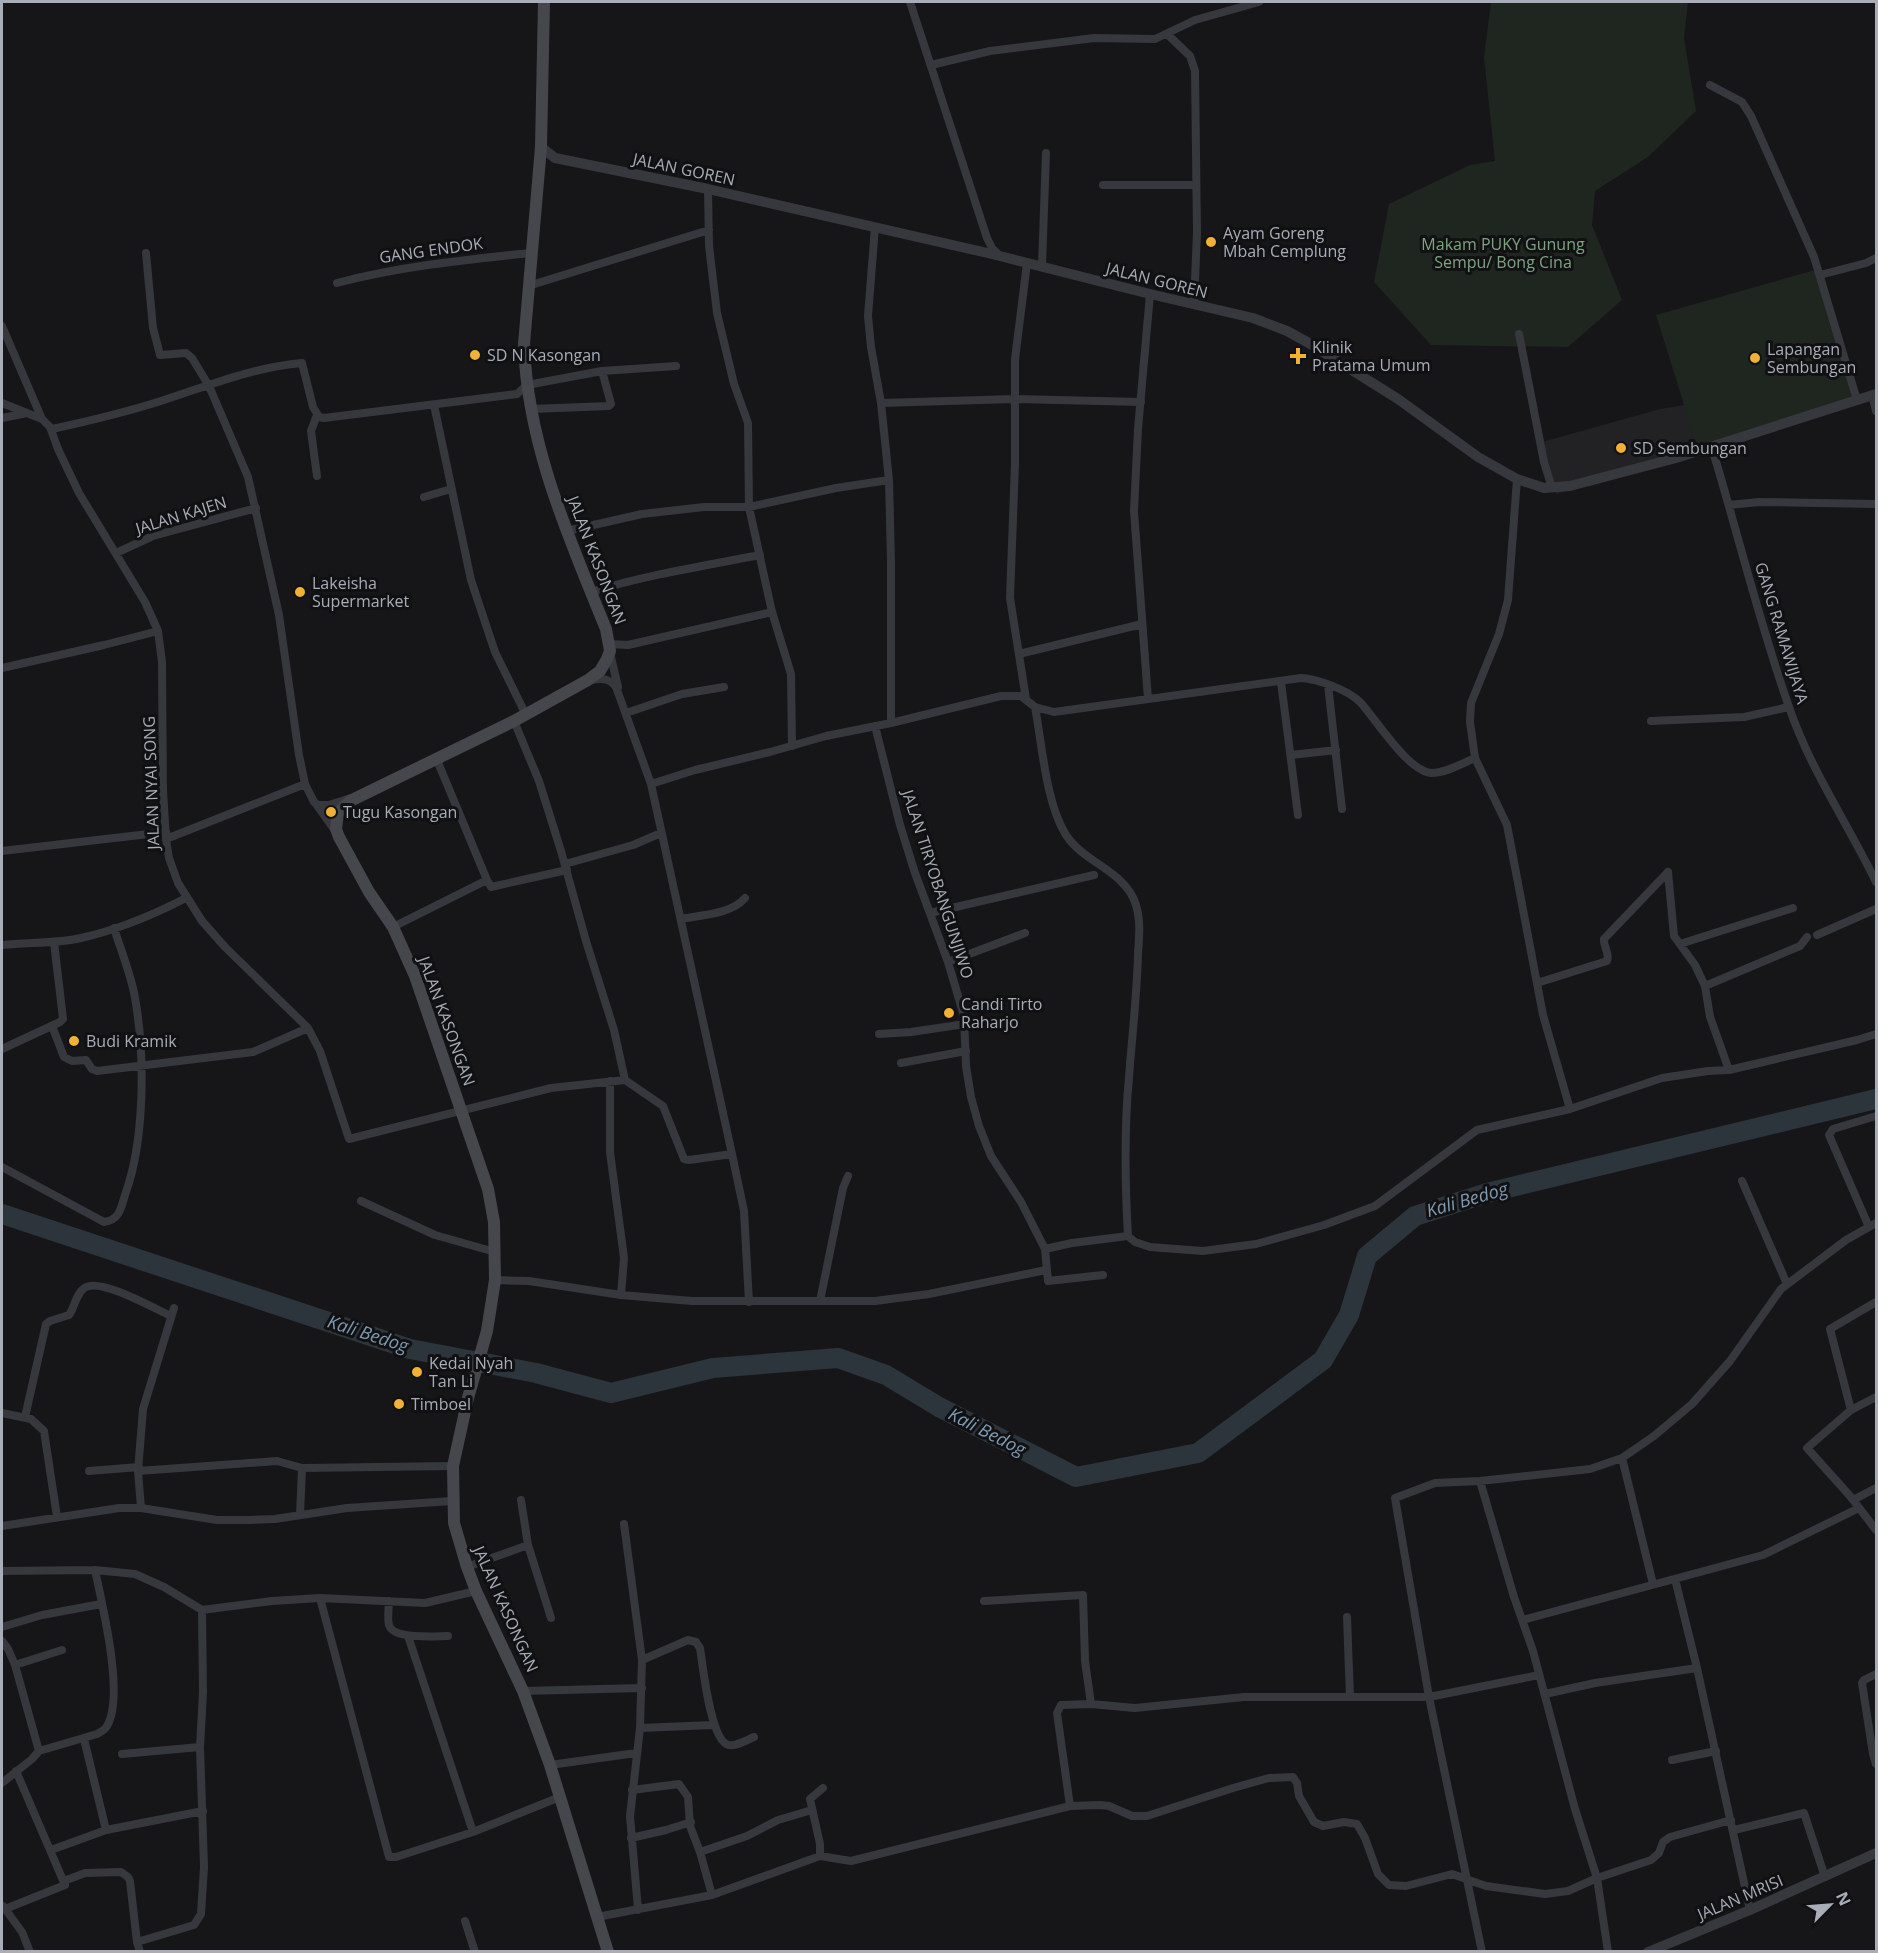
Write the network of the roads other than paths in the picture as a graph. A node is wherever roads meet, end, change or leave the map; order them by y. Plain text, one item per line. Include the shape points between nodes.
1 (544, 2) edge
2 (910, 2) edge
3 (1259, 2) edge
4 (1167, 34) junction
5 (931, 65) junction
6 (1710, 85) dead end
7 (541, 147) junction
8 (1046, 153) dead end
9 (555, 158) junction
10 (540, 165) junction
11 (1103, 185) dead end
12 (1196, 185) junction
13 (708, 189) junction
14 (875, 227) junction
15 (709, 230) junction
16 (987, 238) junction
17 (973, 250) junction
18 (146, 253) dead end
19 (530, 253) junction
20 (999, 255) junction
21 (1876, 258) edge
22 (1027, 263) junction
23 (1042, 266) junction
24 (1820, 276) junction
25 (337, 283) dead end
26 (528, 286) junction
27 (1150, 294) junction
28 (1194, 304) junction
29 (2, 326) edge
30 (1519, 334) dead end
31 (676, 366) dead end
32 (602, 371) junction
33 (209, 386) junction
34 (527, 386) junction
35 (1874, 394) edge
36 (1015, 399) junction
37 (1857, 400) junction
38 (1142, 402) junction
39 (2, 403) edge
40 (881, 403) junction
41 (434, 405) junction
42 (531, 409) junction
43 (1876, 411) edge
44 (28, 413) junction
45 (317, 415) junction
46 (2, 418) edge
47 (42, 419) junction
48 (52, 429) junction
49 (1712, 448) junction
50 (317, 476) dead end
51 (1517, 479) junction
52 (889, 480) junction
53 (1552, 488) junction
54 (451, 489) junction
55 (424, 497) dead end
56 (1876, 504) edge
57 (1729, 505) junction
58 (749, 507) junction
59 (256, 508) junction
60 (567, 531) junction
61 (116, 553) junction
62 (760, 555) junction
63 (591, 592) junction
64 (772, 612) junction
65 (1142, 624) junction
66 (158, 631) junction
67 (610, 647) junction
68 (1019, 654) junction
69 (2, 668) edge
70 (588, 681) junction
71 (1281, 681) junction
72 (1328, 685) junction
73 (724, 687) dead end
74 (620, 696) junction
75 (1026, 699) junction
76 (1148, 699) junction
77 (1035, 707) junction
78 (1789, 707) junction
79 (626, 713) junction
80 (526, 715) junction
81 (514, 722) junction
82 (1651, 722) dead end
83 (891, 723) junction
84 (876, 726) junction
85 (792, 746) junction
86 (1336, 750) junction
87 (1291, 755) junction
88 (1475, 758) junction
89 (437, 760) junction
90 (305, 784) junction
91 (651, 784) junction
92 (363, 794) junction
93 (314, 802) junction
94 (1342, 808) dead end
95 (1298, 815) dead end
96 (661, 833) junction
97 (166, 836) junction
98 (339, 837) junction
99 (2, 851) edge
100 (566, 867) junction
101 (1094, 875) dead end
102 (487, 880) junction
103 (1876, 882) edge
104 (186, 898) junction
105 (745, 898) dead end
106 (1793, 908) dead end
107 (1876, 909) edge
108 (930, 913) junction
109 (681, 919) junction
110 (393, 927) junction
111 (114, 928) junction
112 (1025, 933) dead end
113 (1817, 935) dead end
114 (1807, 937) dead end
115 (54, 942) junction
116 (1680, 944) junction
117 (2, 945) edge
118 (948, 962) junction
119 (1538, 983) junction
120 (1706, 986) junction
121 (965, 1024) junction
122 (52, 1026) junction
123 (308, 1028) junction
124 (879, 1034) dead end
125 (1876, 1034) edge
126 (2, 1049) edge
127 (966, 1051) junction
128 (901, 1063) dead end
129 (142, 1065) junction
130 (1729, 1070) junction
131 (625, 1080) junction
132 (610, 1081) junction
133 (1570, 1109) junction
134 (461, 1111) junction
135 (1876, 1116) edge
136 (732, 1154) junction
137 (2, 1167) edge
138 (848, 1176) dead end
139 (1742, 1181) dead end
140 (361, 1201) dead end
141 (1873, 1225) edge
142 (1128, 1236) junction
143 (1044, 1249) junction
144 (495, 1252) junction
145 (1046, 1270) junction
146 (1103, 1275) dead end
147 (495, 1281) junction
148 (1787, 1284) junction
149 (621, 1294) junction
150 (820, 1301) junction
151 (749, 1302) junction
152 (1876, 1302) edge
153 (1876, 1397) edge
154 (1851, 1410) junction
155 (2, 1413) edge
156 (25, 1418) junction
157 (1622, 1458) junction
158 (453, 1466) junction
159 (302, 1468) junction
160 (139, 1469) junction
161 (89, 1471) dead end
162 (1480, 1481) junction
163 (1876, 1488) edge
164 (521, 1500) dead end
165 (1853, 1500) junction
166 (452, 1501) junction
167 (141, 1508) junction
168 (1859, 1508) junction
169 (300, 1515) junction
170 (57, 1517) junction
171 (624, 1524) dead end
172 (2, 1526) edge
173 (1876, 1530) edge
174 (528, 1545) junction
175 (466, 1567) junction
176 (95, 1570) junction
177 (2, 1571) edge
178 (1675, 1579) junction
179 (1653, 1584) junction
180 (476, 1591) junction
181 (321, 1598) junction
182 (389, 1601) junction
183 (984, 1601) dead end
184 (102, 1604) junction
185 (202, 1610) junction
186 (1347, 1617) dead end
187 (551, 1618) dead end
188 (1523, 1620) junction
189 (2, 1627) edge
190 (408, 1636) junction
191 (448, 1636) dead end
192 (2, 1641) edge
193 (62, 1650) dead end
194 (642, 1660) junction
195 (15, 1665) junction
196 (1697, 1668) junction
197 (1876, 1674) edge
198 (1539, 1675) junction
199 (642, 1688) junction
200 (523, 1691) junction
201 (1545, 1694) junction
202 (1350, 1697) junction
203 (1429, 1697) junction
204 (1091, 1704) junction
205 (713, 1725) junction
206 (640, 1728) junction
207 (754, 1737) dead end
208 (84, 1738) junction
209 (200, 1747) junction
210 (39, 1751) junction
211 (1716, 1751) junction
212 (636, 1753) junction
213 (122, 1754) dead end
214 (1672, 1760) dead end
215 (1876, 1764) edge
216 (550, 1766) junction
217 (16, 1771) junction
218 (2, 1783) edge
219 (823, 1788) dead end
220 (632, 1790) junction
221 (560, 1797) junction
222 (1070, 1806) junction
223 (812, 1810) junction
224 (203, 1811) junction
225 (1731, 1820) junction
226 (691, 1822) junction
227 (106, 1830) junction
228 (1734, 1830) junction
229 (473, 1832) junction
230 (631, 1838) junction
231 (51, 1850) junction
232 (700, 1852) junction
233 (1876, 1853) edge
234 (820, 1856) junction
235 (1825, 1877) junction
236 (1597, 1878) junction
237 (1467, 1879) junction
238 (64, 1881) junction
239 (712, 1895) junction
240 (3, 1907) edge
241 (638, 1910) junction
242 (1750, 1910) junction
243 (597, 1917) junction
244 (465, 1921) dead end
245 (137, 1942) junction
246 (30, 1952) edge
247 (140, 1952) edge
248 (475, 1952) edge
249 (608, 1952) edge
250 (1482, 1952) edge
251 (1608, 1952) edge
252 (1648, 1952) edge

1 - 7 main road, JALAN KASONGAN
2 - 5 street
3 - 4 street via 1195,20
4 - 5 street via 1155,39 1105,38 990,51
4 - 12 street via 1190,56 1195,71
5 - 16 street
6 - 24 street via 1742,102 1751,116
7 - 9 street, JALAN GOREN
7 - 10 main road, JALAN KASONGAN
8 - 23 street
9 - 10 street
9 - 13 street, JALAN GOREN
10 - 19 main road, JALAN KASONGAN
11 - 12 street
12 - 28 street
13 - 14 street, JALAN GOREN
13 - 15 street
14 - 17 street, JALAN GOREN
14 - 40 street via 868,316
15 - 26 street
15 - 58 street via 717,314 748,423
16 - 17 street via 983,246
16 - 20 street
17 - 20 street, JALAN GOREN
18 - 33 street via 153,328 160,356 189,354
19 - 25 street, GANG ENDOK via 420,265
19 - 26 main road, JALAN KASONGAN
20 - 22 street, JALAN GOREN
21 - 24 street
22 - 23 street, JALAN GOREN
22 - 36 street via 1015,359
23 - 27 street, JALAN GOREN
24 - 37 street
26 - 34 main road, JALAN KASONGAN via 524,344
27 - 28 street, JALAN GOREN
27 - 38 street
28 - 51 street, JALAN GOREN via 1253,318 1287,331
29 - 47 street
30 - 53 street
31 - 32 street
32 - 34 street
32 - 42 street via 609,406
33 - 45 street via 260,369 302,363
33 - 48 street via 131,411
33 - 59 street via 242,460
34 - 41 street via 518,394
34 - 42 main road, JALAN KASONGAN
35 - 37 street, JALAN GOREN
35 - 43 street
36 - 38 street
36 - 40 street
36 - 68 street via 1010,598
37 - 49 street, JALAN GOREN
38 - 65 street via 1134,511
39 - 44 street
40 - 52 street
41 - 45 street via 324,418
41 - 54 street
42 - 60 main road, JALAN KASONGAN
44 - 46 street
44 - 47 street
45 - 50 street via 311,431
47 - 48 street
48 - 61 street, JALAN NYAI SONG via 79,493
49 - 53 street, JALAN GOREN
49 - 57 street, GANG RAMAWIJAYA
51 - 53 street, JALAN GOREN
51 - 88 street via 1508,600 1499,634 1471,703
52 - 58 street
52 - 83 street
54 - 55 street
54 - 80 street via 471,580 495,652
56 - 57 street
57 - 78 street, GANG RAMAWIJAYA via 1765,639
58 - 60 street via 642,514
58 - 62 street
59 - 61 street, JALAN KAJEN via 153,537
59 - 90 street via 279,615
60 - 63 main road, JALAN KASONGAN
61 - 66 street, JALAN NYAI SONG
62 - 63 street via 627,581
62 - 64 street
63 - 67 main road, JALAN KASONGAN
64 - 67 street
64 - 85 street via 792,684
65 - 68 street
65 - 76 street
66 - 69 street
66 - 97 street, JALAN NYAI SONG
67 - 70 main road, JALAN KASONGAN via 604,665
67 - 74 street
68 - 75 street
70 - 74 street via 600,678 612,682
70 - 80 main road, JALAN KASONGAN
71 - 72 street via 1309,678
71 - 76 street
71 - 87 street
72 - 86 street
72 - 88 street via 1360,702 1417,768 1433,773
73 - 79 street via 682,694
74 - 79 street
75 - 77 street
75 - 83 street via 1001,696
76 - 77 street via 1054,712
77 - 142 street via 1048,779 1067,837 1128,889 1139,919 1128,1080
78 - 82 street via 1744,717
78 - 103 street, GANG RAMAWIJAYA via 1821,780
79 - 91 street
80 - 81 main road, JALAN KASONGAN
81 - 89 main road, JALAN KASONGAN
81 - 100 street via 539,782
83 - 84 street
84 - 85 street
84 - 108 street, JALAN TIRYOBANGUNJIWO via 900,825
85 - 91 street
86 - 87 street
86 - 94 street
87 - 95 street
88 - 119 street via 1507,825
89 - 92 main road, JALAN KASONGAN
89 - 102 street
90 - 93 street
90 - 97 street
91 - 96 street
92 - 93 street via 322,806
92 - 98 main road, JALAN KASONGAN via 338,813
93 - 98 street
96 - 100 street
96 - 109 street
97 - 99 street
97 - 104 street, JALAN NYAI SONG via 174,873
98 - 110 main road, JALAN KASONGAN
100 - 102 street via 491,887
100 - 131 street
101 - 108 street
102 - 110 street
104 - 111 street
104 - 123 street, JALAN NYAI SONG via 225,947
105 - 109 street via 739,905
106 - 116 street
107 - 113 street
108 - 118 street, JALAN TIRYOBANGUNJIWO
109 - 136 street
110 - 134 main road, JALAN KASONGAN via 424,998
111 - 115 street
111 - 129 street via 135,998
112 - 118 street
114 - 120 street via 1800,946
115 - 117 street
115 - 122 street via 64,1014 62,1021
116 - 119 street via 1674,936 1668,872 1604,939 1607,961
116 - 120 street
118 - 121 street, JALAN TIRYOBANGUNJIWO
119 - 133 street
120 - 130 street via 1710,1017
121 - 124 street
121 - 127 street, JALAN TIRYOBANGUNJIWO
122 - 126 street
122 - 129 street via 62,1055 69,1061 86,1060 97,1071
123 - 129 street via 253,1052
123 - 134 street, JALAN NYAI SONG via 320,1051 349,1139
125 - 130 street
127 - 128 street
127 - 143 street, JALAN TIRYOBANGUNJIWO via 971,1097 991,1156 1021,1202
129 - 137 street via 133,1174 117,1217 104,1222
130 - 133 street via 1662,1078
131 - 132 street
131 - 136 street via 663,1106 684,1159
132 - 134 street via 551,1088
132 - 149 street via 610,1152 624,1258
133 - 142 street via 1478,1130 1375,1206 1324,1225 1256,1244 1203,1251 1150,1247
134 - 144 main road, JALAN KASONGAN via 488,1189
135 - 141 street via 1833,1129 1829,1135
136 - 151 street via 744,1211
138 - 150 street
139 - 148 street
140 - 144 street via 435,1235
141 - 148 street
142 - 143 street
143 - 145 street
144 - 147 main road, JALAN KASONGAN
145 - 146 street via 1048,1281
145 - 150 street via 929,1294 875,1301
147 - 149 street via 529,1281
147 - 158 main road, JALAN KASONGAN via 487,1331
148 - 157 street via 1730,1361 1692,1404
149 - 151 street
150 - 151 street
152 - 154 street via 1830,1329
153 - 154 street
154 - 165 street via 1807,1448
155 - 156 street
156 - 160 street via 46,1324 69,1315 80,1292 87,1287 104,1286 173,1312 143,1408
156 - 170 street via 39,1425 46,1437
157 - 162 street via 1590,1469
157 - 179 street
158 - 159 street
158 - 166 main road, JALAN KASONGAN
159 - 160 street via 277,1461
159 - 169 street
160 - 161 street
160 - 167 street
162 - 188 street
162 - 203 street via 1435,1484 1395,1498
163 - 165 street
164 - 174 street
165 - 168 street
166 - 169 street
166 - 175 main road, JALAN KASONGAN
167 - 169 street via 217,1520
167 - 170 street
168 - 173 street
168 - 178 street via 1763,1555
170 - 172 street
171 - 194 street
174 - 175 street
174 - 187 street
175 - 180 main road, JALAN KASONGAN
176 - 177 street
176 - 184 street
176 - 185 street via 150,1579
178 - 179 street
178 - 196 street
179 - 188 street
180 - 182 street via 425,1603
180 - 200 main road, JALAN KASONGAN
181 - 182 street
181 - 185 street
181 - 229 street via 389,1857
182 - 190 street via 389,1628
183 - 204 street via 1083,1595
184 - 189 street
184 - 208 street via 113,1679 111,1718 104,1730
185 - 209 street
186 - 202 street
188 - 198 street
190 - 191 street
190 - 229 street
192 - 195 street
193 - 195 street
194 - 199 street
194 - 205 street via 688,1640 697,1643
195 - 210 street
196 - 201 street
196 - 211 street
197 - 215 street via 1862,1683
198 - 201 street
198 - 203 street
199 - 200 street
199 - 206 street
200 - 216 main road, JALAN KASONGAN
201 - 236 street
202 - 203 street
202 - 204 street via 1244,1697 1135,1708
203 - 237 street
204 - 222 street via 1065,1704 1058,1709
205 - 206 street
205 - 207 street via 728,1745
206 - 212 street
208 - 210 street
208 - 227 street
209 - 213 street
209 - 224 street
210 - 217 street
211 - 214 street
211 - 225 street
212 - 216 street
212 - 220 street
216 - 221 main road, JALAN KASONGAN
217 - 218 street
217 - 231 street
219 - 223 street via 810,1799
220 - 226 street via 679,1784 688,1797
220 - 230 street
221 - 229 street
221 - 243 main road, JALAN KASONGAN
222 - 234 street via 851,1861
222 - 237 street via 1109,1806 1132,1816 1147,1816 1269,1778 1293,1777 1314,1822 1323,1826 1357,1824 1386,1884 1406,1886 1452,1874
223 - 232 street
223 - 234 street
224 - 227 street
224 - 245 street via 200,1919 189,1927
225 - 228 street
225 - 236 street via 1670,1838 1651,1860
226 - 230 street
226 - 232 street
227 - 231 street
228 - 235 street via 1804,1813
228 - 242 street
230 - 241 street
231 - 238 street
232 - 239 street
233 - 235 street, JALAN MRISI
234 - 239 street
235 - 242 street, JALAN MRISI
236 - 237 street via 1551,1894 1486,1886
236 - 251 street
237 - 250 street
238 - 240 street via 63,1887
238 - 245 street via 85,1873 125,1874 130,1881
239 - 241 street
240 - 246 street via 22,1932
241 - 243 street
242 - 252 street, JALAN MRISI
243 - 249 main road, JALAN KASONGAN
244 - 248 street
245 - 247 street

